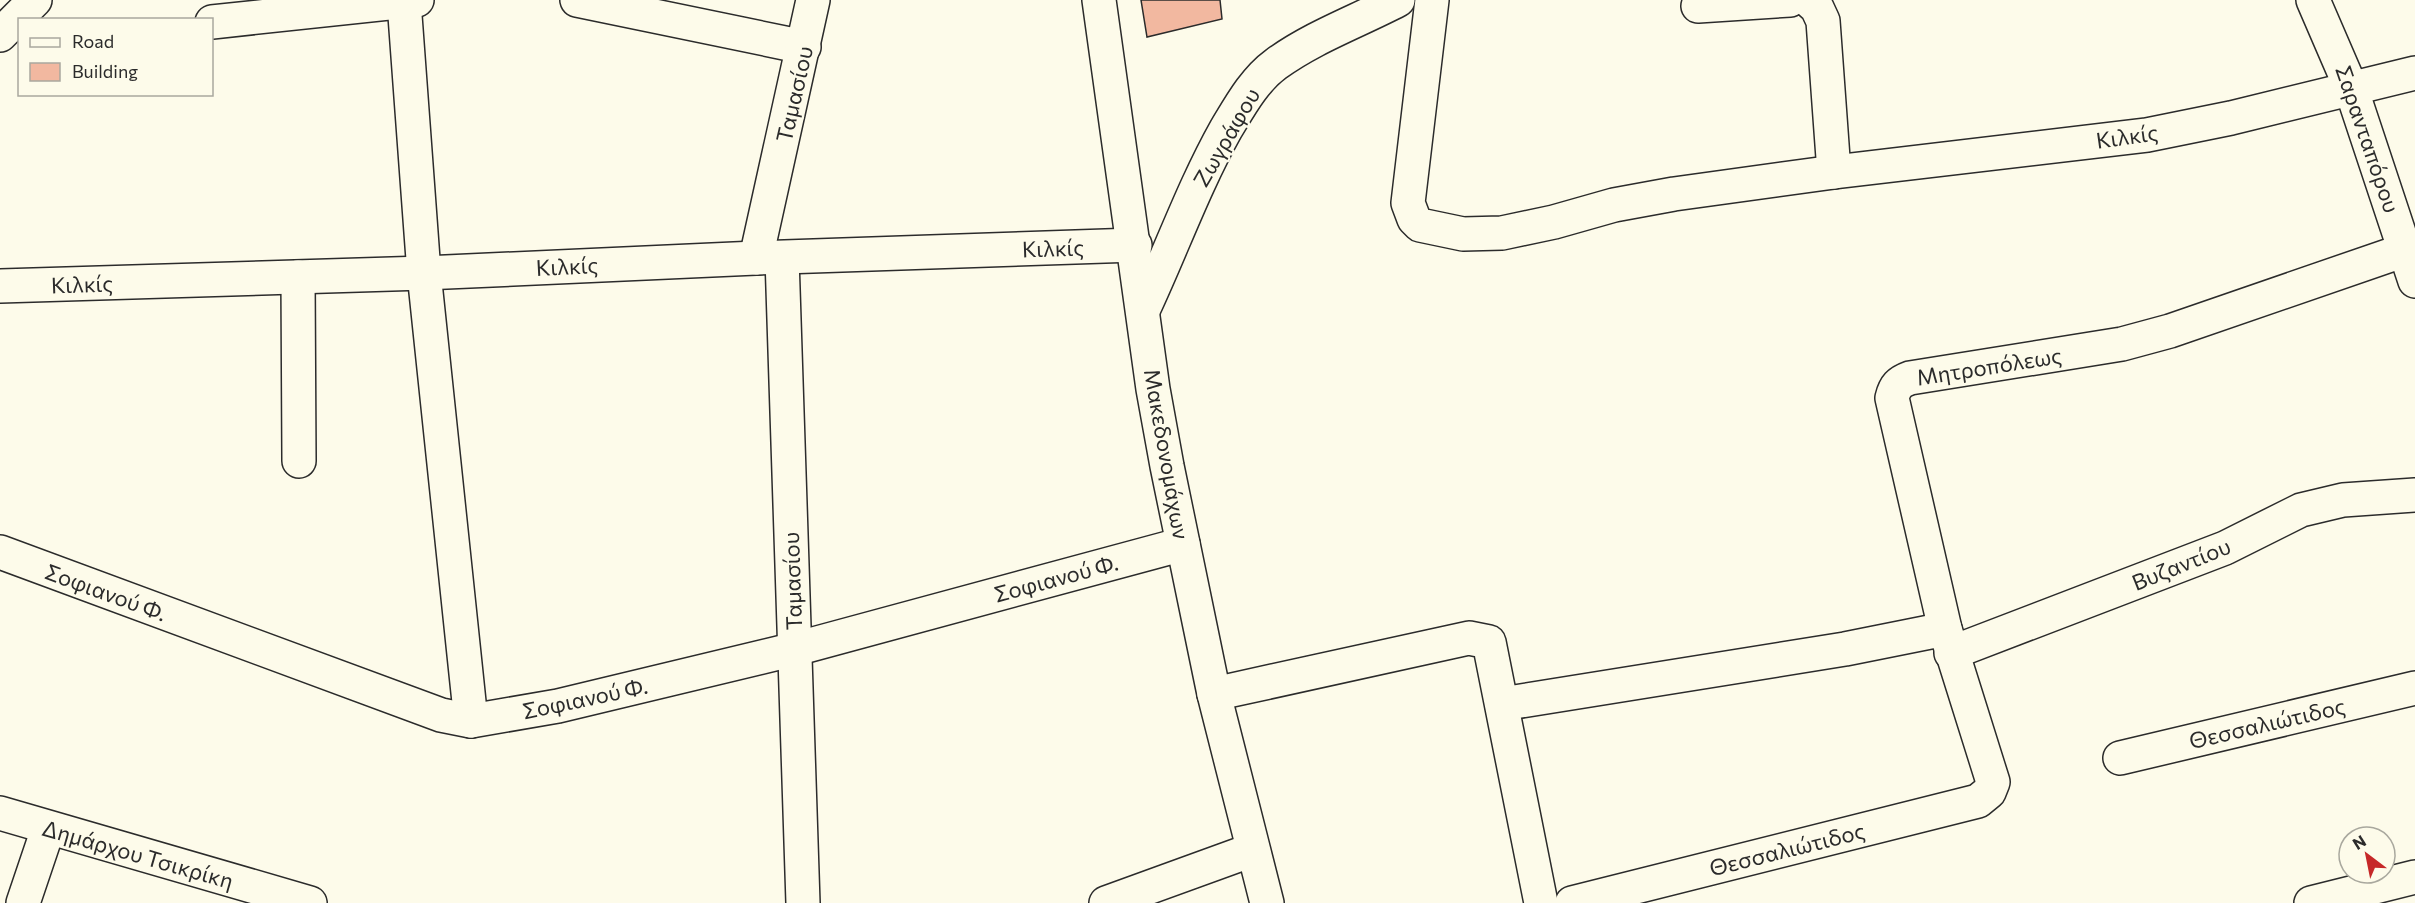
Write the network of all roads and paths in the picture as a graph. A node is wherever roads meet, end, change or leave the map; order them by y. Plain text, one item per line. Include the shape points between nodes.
1 (35, 0) edge
2 (577, 0) edge
3 (813, 0) edge
4 (1099, 0) edge
5 (1398, 0) edge
6 (1432, 0) edge
7 (1790, 0) edge
8 (1808, 0) edge
9 (2313, 0) edge
10 (410, 1) edge
11 (1698, 6) dead end
12 (290, 7) edge
13 (213, 22) edge
14 (0, 35) edge
15 (18, 42) edge
16 (0, 44) edge
17 (804, 48) junction
18 (2415, 73) edge
19 (2351, 88) junction
20 (1834, 172) junction
21 (1135, 245) junction
22 (2405, 250) junction
23 (769, 258) junction
24 (424, 273) junction
25 (298, 277) junction
26 (2415, 281) edge
27 (0, 286) edge
28 (1144, 308) junction
29 (299, 461) dead end
30 (2415, 495) edge
31 (1183, 544) junction
32 (0, 552) edge
33 (1948, 641) junction
34 (795, 649) junction
35 (2415, 688) edge
36 (1214, 694) junction
37 (1502, 704) junction
38 (471, 721) junction
39 (2120, 758) dead end
40 (1993, 782) joint
41 (0, 813) edge
42 (48, 829) junction
43 (1252, 850) junction
44 (2415, 877) edge
45 (23, 903) edge
46 (310, 903) edge
47 (803, 903) edge
48 (1106, 903) edge
49 (1267, 903) edge
50 (1541, 903) edge
51 (1572, 903) edge
52 (2311, 903) edge

1 - 14 street
2 - 17 street
3 - 17 street, Ταμασίου
4 - 21 street, Μακεδονομάχων
5 - 28 street, Ζωγράφου via 1294,52 1255,84 1209,159
6 - 20 street, Κιλκίς via 1408,203 1420,225 1463,234 1503,233 1614,205
7 - 11 street
8 - 20 street via 1823,21
9 - 19 street, Σαρανταπόρου
10 - 12 street
10 - 24 street
12 - 13 street
15 - 16 street
17 - 23 street, Ταμασίου
18 - 19 street, Κιλκίς
19 - 20 street, Κιλκίς via 2147,135
19 - 22 street, Σαρανταπόρου
21 - 23 street, Κιλκίς
21 - 28 street, Μακεδονομάχων
22 - 26 street, Σαρανταπόρου
22 - 33 street, Μητροπόλεως via 2122,344 1900,382 1892,398
23 - 24 street, Κιλκίς
23 - 34 street, Ταμασίου
24 - 25 street, Κιλκίς
24 - 38 street
25 - 27 street, Κιλκίς
25 - 29 street
28 - 31 street, Μακεδονομάχων via 1157,413
30 - 33 street, Βυζαντίου via 2343,500 2301,510 2225,548
31 - 34 street, Σοφιανού Φ.
31 - 36 street, Μακεδονομάχων
32 - 38 street, Σοφιανού Φ. via 441,715
33 - 37 street, Βυζαντίου via 1845,649
33 - 40 street, Μητροπόλεως
34 - 38 street, Σοφιανού Φ. via 558,706
34 - 47 street, Ταμασίου
35 - 39 street, Θεσσαλιώτιδος
36 - 37 street via 1470,638 1489,642
36 - 43 street, Μακεδονομάχων
37 - 50 street
40 - 51 street, Θεσσαλιώτιδος via 1989,792 1978,801
41 - 42 street, Δημάρχου Τσικρίκη
42 - 45 street
42 - 46 street, Δημάρχου Τσικρίκη
43 - 48 street
43 - 49 street, Μακεδονομάχων
44 - 52 street

